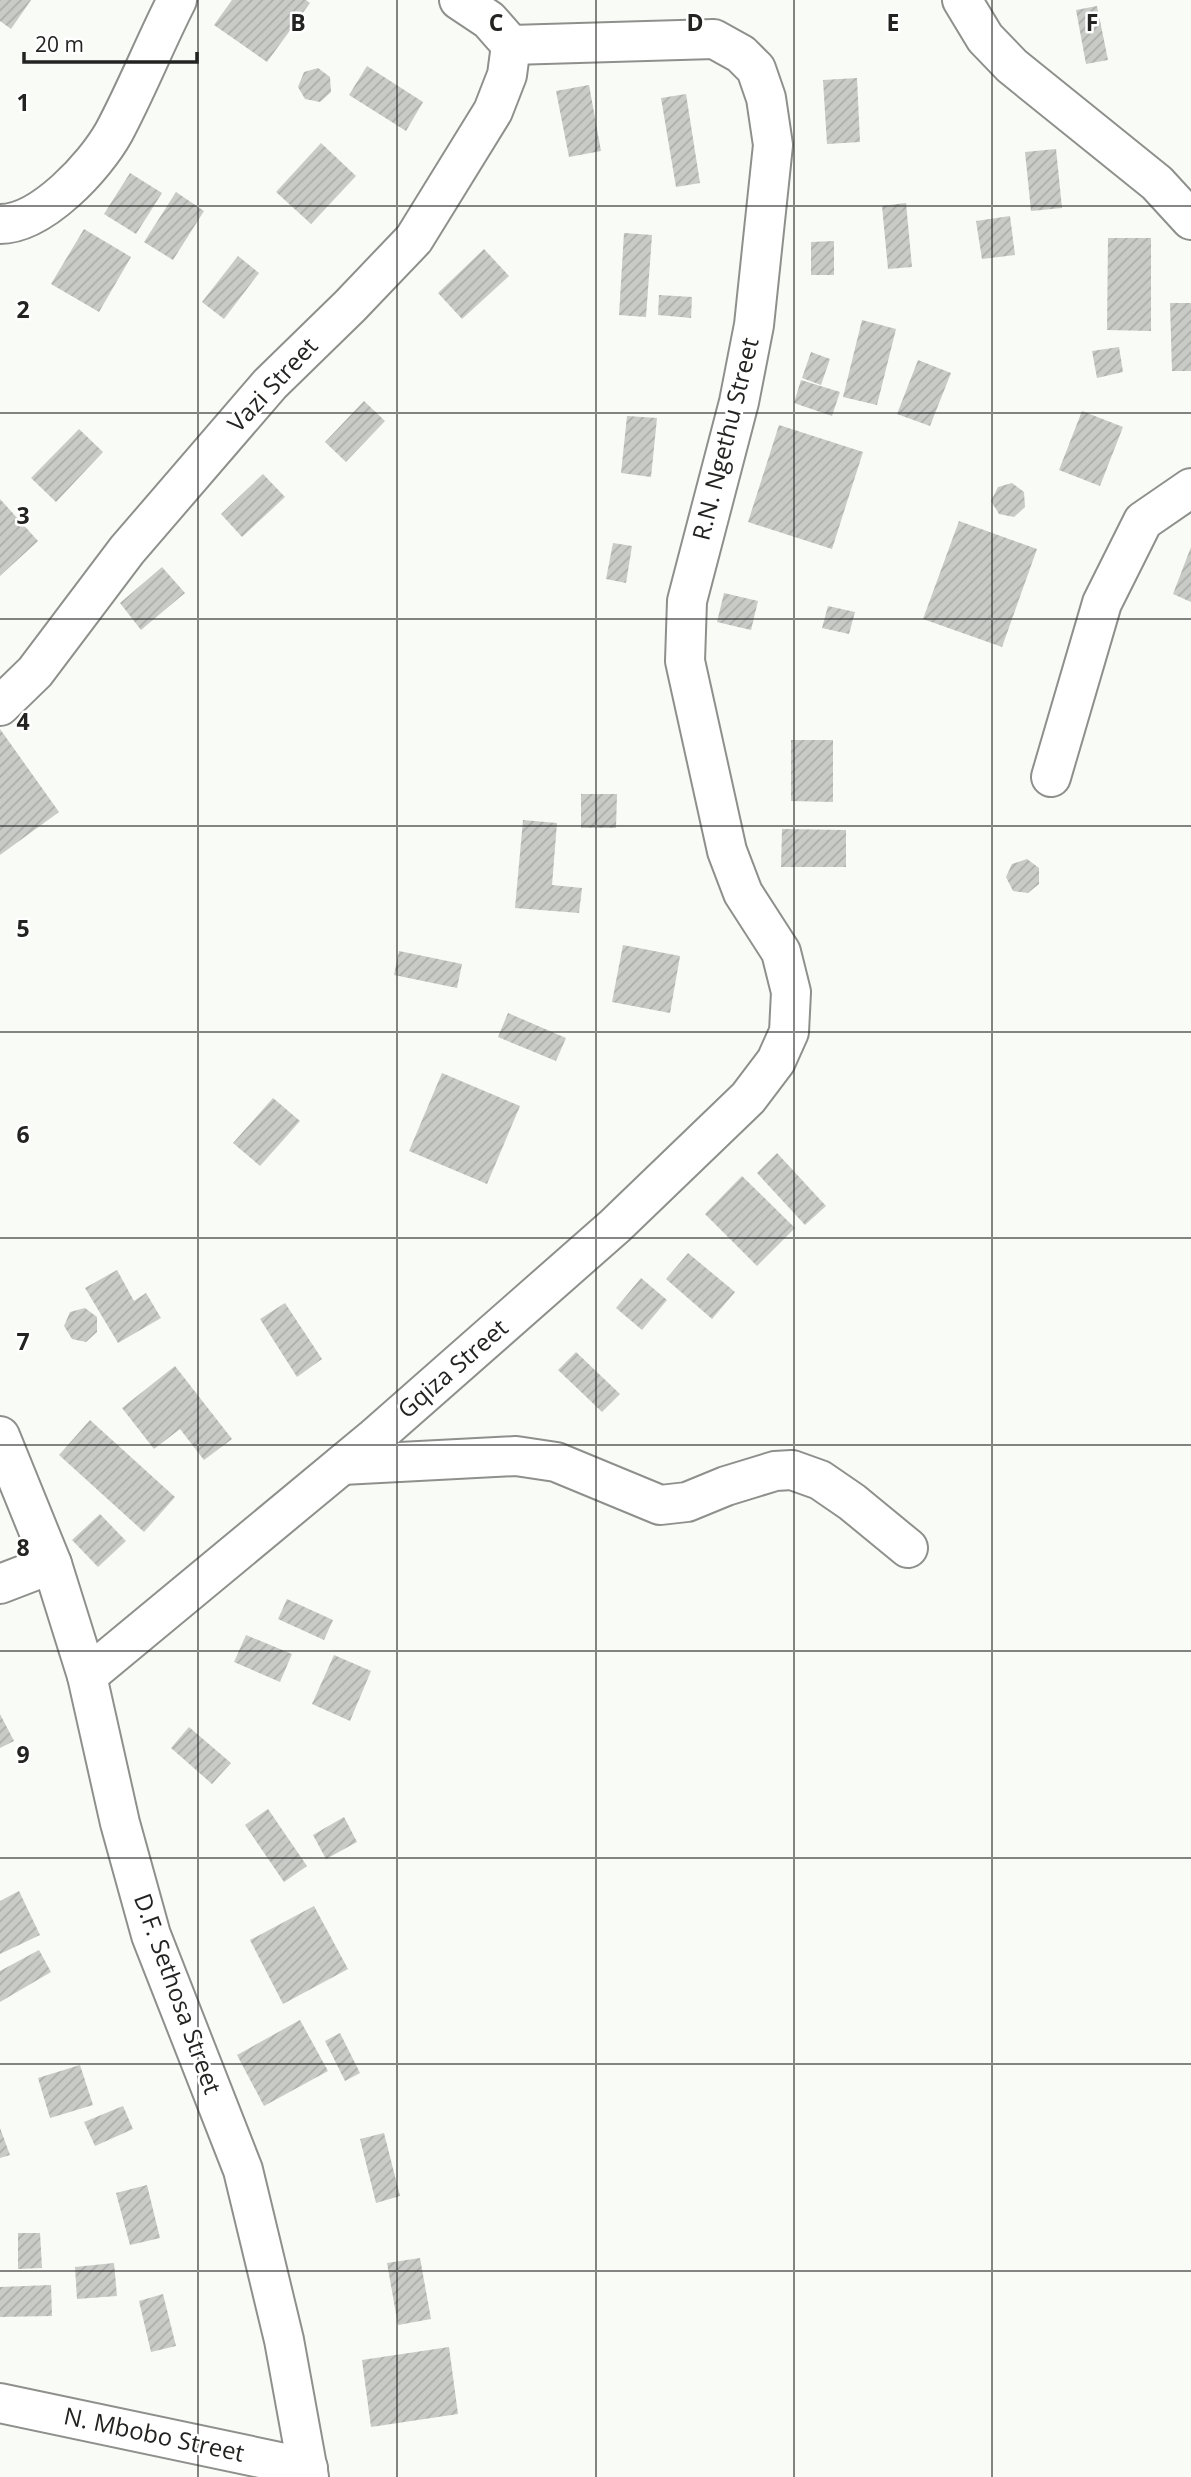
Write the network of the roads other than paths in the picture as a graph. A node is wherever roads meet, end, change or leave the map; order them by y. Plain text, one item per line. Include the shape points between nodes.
1 (177, 0) edge
2 (459, 0) edge
3 (962, 0) edge
4 (511, 45) junction
5 (1191, 220) edge
6 (0, 224) edge
7 (1191, 488) edge
8 (0, 706) edge
9 (1051, 777) dead end
10 (789, 1032) joint
11 (0, 1436) edge
12 (342, 1465) junction
13 (908, 1548) dead end
14 (52, 1564) junction
15 (0, 1584) edge
16 (87, 1676) junction
17 (0, 2403) edge
18 (308, 2472) edge

1 - 6 street via 112,134 71,187 40,212
2 - 4 street via 489,20
3 - 5 street via 985,38 1012,66 1157,183
4 - 8 street, Vazi Street via 507,75 493,111 414,239 270,384 127,550 35,672
4 - 10 street, R.N. Ngethu Street via 714,39 757,69 766,98 773,145 754,325 739,402 687,601 685,661 727,851 743,893 781,952 791,992
7 - 9 street via 1143,521 1102,603
10 - 12 street, Gqiza Street via 776,1060 748,1098 615,1226
11 - 14 street, D.F. Sethosa Street
12 - 13 street via 516,1456 556,1462 660,1505 687,1502 775,1471 792,1470 820,1480
12 - 16 street, Gqiza Street
14 - 15 street
14 - 16 street, D.F. Sethosa Street
16 - 18 street, D.F. Sethosa Street via 151,1935 243,2169 284,2340
17 - 18 street, N. Mbobo Street

